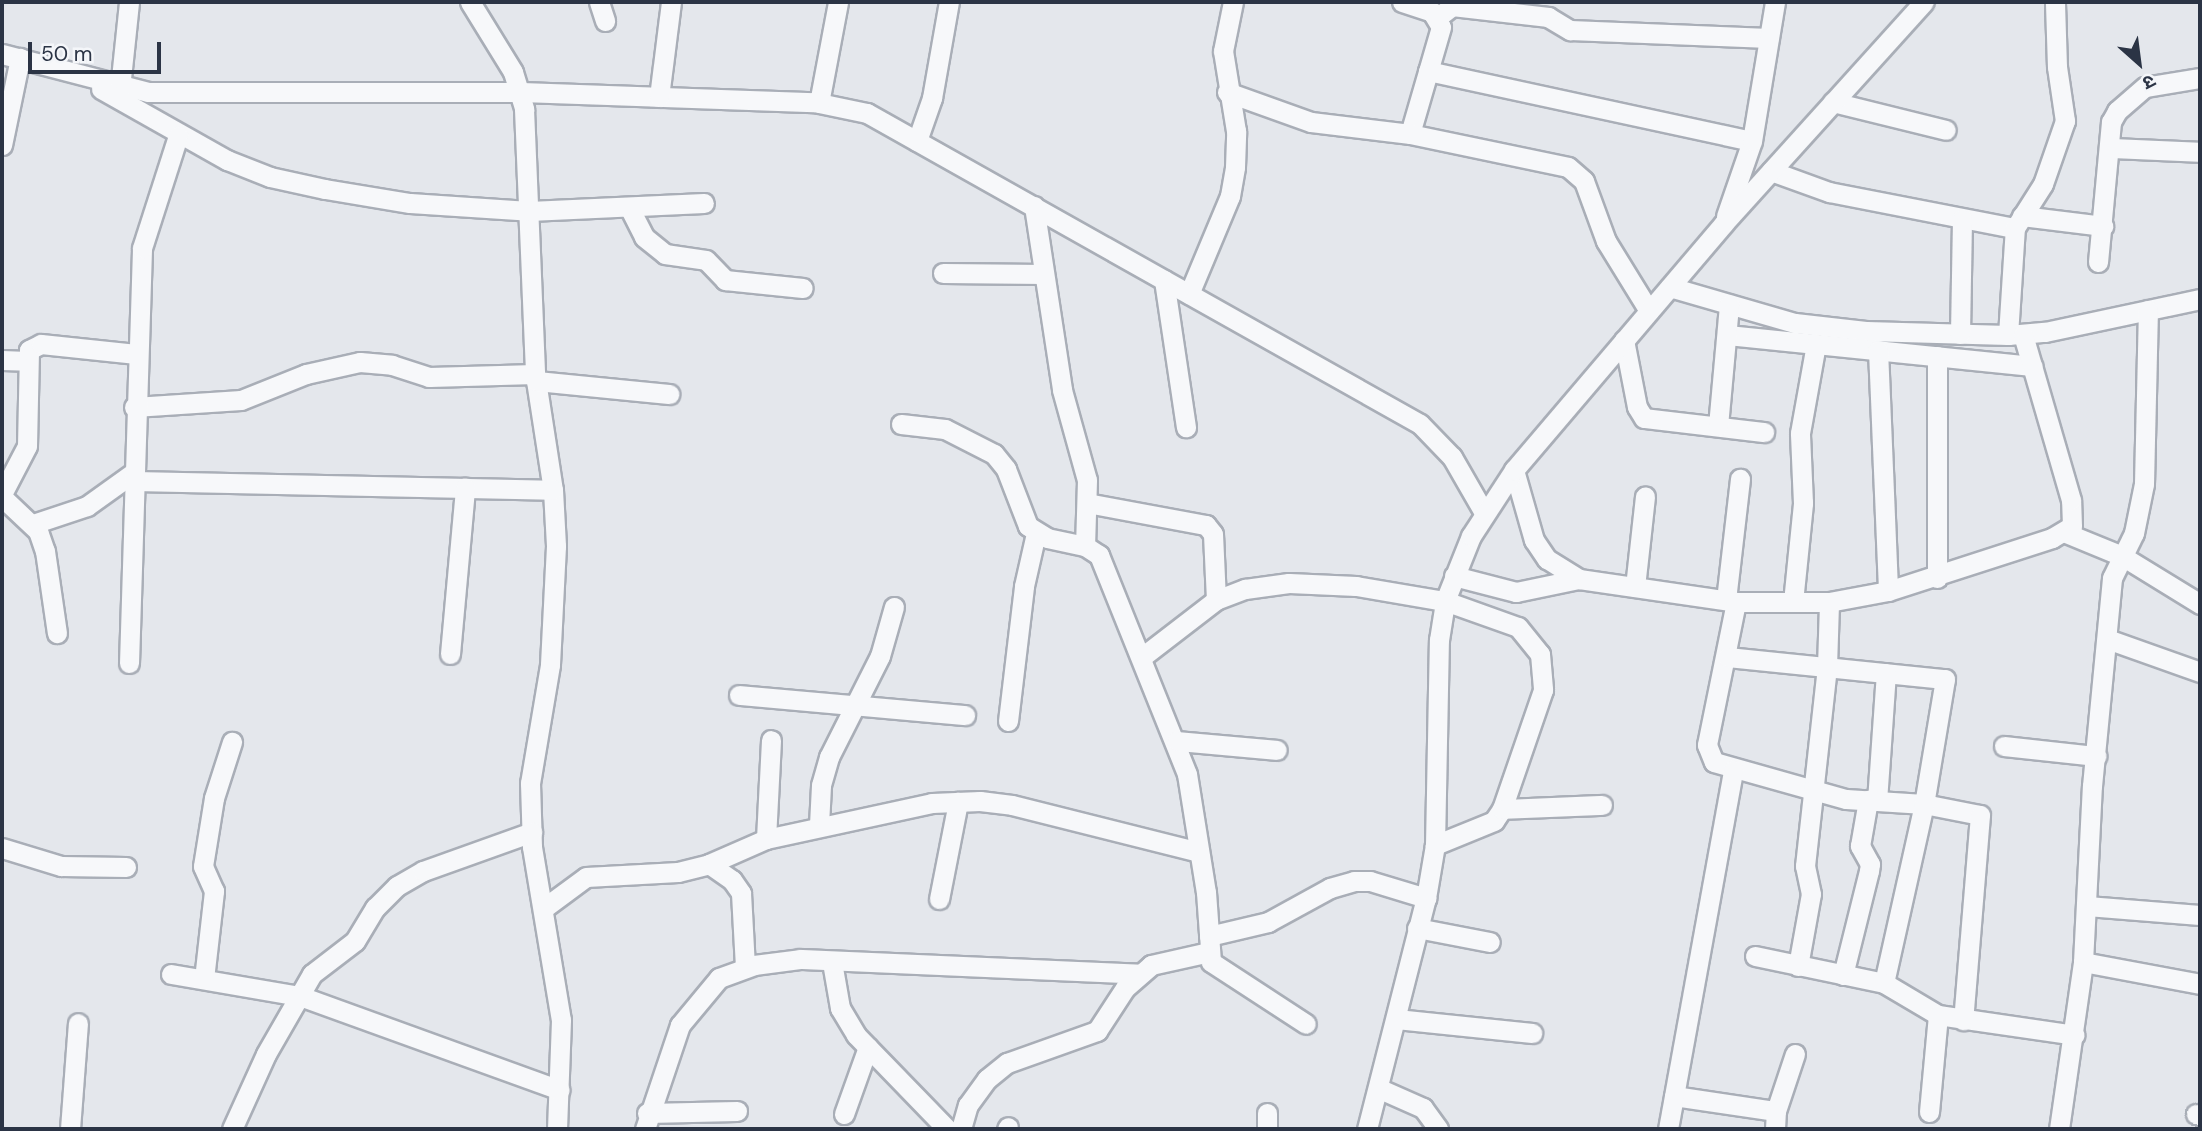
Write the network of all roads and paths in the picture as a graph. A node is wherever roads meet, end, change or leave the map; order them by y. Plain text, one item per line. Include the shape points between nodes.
1 (129, 2) edge
2 (470, 2) edge
3 (599, 2) edge
4 (671, 2) edge
5 (838, 2) edge
6 (949, 2) edge
7 (1233, 2) edge
8 (1402, 2) edge
9 (1775, 2) edge
10 (1924, 2) edge
11 (2054, 2) edge
12 (1438, 17) junction
13 (606, 21) dead end
14 (1769, 38) junction
15 (11, 56) edge
16 (1428, 71) junction
17 (2200, 78) edge
18 (85, 79) junction
19 (120, 88) junction
20 (521, 92) junction
21 (1227, 92) junction
22 (659, 97) junction
23 (1833, 102) junction
24 (819, 103) junction
25 (1946, 130) dead end
26 (1410, 134) junction
27 (178, 136) junction
28 (917, 141) junction
29 (1752, 141) junction
30 (2, 145) edge
31 (2110, 148) junction
32 (2200, 152) edge
33 (1771, 171) junction
34 (704, 202) dead end
35 (1034, 206) junction
36 (630, 209) junction
37 (529, 211) junction
38 (1962, 219) junction
39 (2019, 222) junction
40 (1724, 223) junction
41 (2104, 226) junction
42 (2098, 262) dead end
43 (943, 273) dead end
44 (1044, 274) junction
45 (1164, 280) junction
46 (1670, 287) junction
47 (803, 288) dead end
48 (1189, 294) junction
49 (2200, 299) edge
50 (1729, 304) junction
51 (2148, 310) junction
52 (1649, 311) junction
53 (1960, 334) junction
54 (1727, 335) junction
55 (2016, 335) junction
56 (1625, 340) junction
57 (1815, 344) junction
58 (1878, 351) junction
59 (136, 354) junction
60 (1937, 356) junction
61 (2, 360) edge
62 (27, 361) junction
63 (2032, 366) junction
64 (535, 377) junction
65 (668, 394) dead end
66 (134, 407) junction
67 (901, 424) dead end
68 (1718, 426) junction
69 (1186, 427) dead end
70 (1764, 432) dead end
71 (1514, 470) junction
72 (133, 477) junction
73 (1740, 479) dead end
74 (465, 488) junction
75 (553, 491) junction
76 (2, 495) edge
77 (1645, 497) dead end
78 (1087, 503) junction
79 (1483, 510) junction
80 (33, 524) junction
81 (1037, 533) junction
82 (2066, 533) junction
83 (1085, 546) junction
84 (2122, 556) junction
85 (1454, 576) junction
86 (1937, 578) junction
87 (1579, 579) junction
88 (1635, 587) junction
89 (1888, 591) junction
90 (1216, 600) junction
91 (1446, 601) junction
92 (1731, 601) junction
93 (1793, 602) junction
94 (1829, 602) junction
95 (2200, 604) edge
96 (894, 607) dead end
97 (57, 633) dead end
98 (2107, 639) junction
99 (450, 654) dead end
100 (1142, 657) junction
101 (1727, 657) junction
102 (129, 663) dead end
103 (1827, 667) junction
104 (2200, 672) edge
105 (1886, 673) junction
106 (739, 695) dead end
107 (854, 703) junction
108 (965, 715) dead end
109 (1008, 721) dead end
110 (771, 740) dead end
111 (1177, 741) junction
112 (232, 742) dead end
113 (2004, 746) dead end
114 (1278, 750) dead end
115 (2096, 757) junction
116 (1733, 770) junction
117 (1816, 792) junction
118 (1873, 801) junction
119 (958, 802) junction
120 (1924, 804) junction
121 (1602, 805) dead end
122 (1502, 809) junction
123 (819, 825) junction
124 (532, 832) junction
125 (766, 839) junction
126 (1435, 845) junction
127 (2, 848) edge
128 (1199, 852) junction
129 (709, 864) junction
130 (126, 867) dead end
131 (1426, 898) junction
132 (939, 899) dead end
133 (2087, 906) junction
134 (544, 908) junction
135 (2200, 915) edge
136 (1417, 928) junction
137 (1490, 942) dead end
138 (1209, 944) junction
139 (1755, 956) dead end
140 (832, 962) junction
141 (2083, 962) junction
142 (1798, 965) junction
143 (745, 968) junction
144 (171, 974) dead end
145 (1137, 974) junction
146 (1843, 975) junction
147 (204, 978) junction
148 (2200, 984) edge
149 (1890, 987) junction
150 (300, 996) junction
151 (1938, 1014) junction
152 (1396, 1018) junction
153 (1963, 1020) junction
154 (78, 1023) dead end
155 (1307, 1024) dead end
156 (1532, 1033) dead end
157 (2075, 1035) junction
158 (867, 1047) junction
159 (1795, 1054) dead end
160 (1380, 1089) junction
161 (560, 1090) junction
162 (1674, 1096) junction
163 (737, 1111) dead end
164 (1929, 1112) dead end
165 (844, 1114) dead end
166 (1775, 1120) edge
167 (646, 1121) edge
168 (70, 1129) edge
169 (232, 1129) edge
170 (557, 1129) edge
171 (947, 1129) edge
172 (961, 1129) edge
173 (1367, 1129) edge
174 (1438, 1129) edge
175 (1668, 1129) edge
176 (2059, 1129) edge

1 - 19 street
2 - 20 street
3 - 13 street
4 - 22 street
5 - 24 street
6 - 28 street via 932,99
7 - 21 street via 1223,51
8 - 12 street
9 - 14 street
10 - 23 street
11 - 39 street via 2057,67 2066,121 2043,184
12 - 14 street via 1452,6 1548,17 1570,30
12 - 16 street via 1441,27
14 - 29 street
15 - 18 street
15 - 30 street
16 - 26 street
16 - 29 street
17 - 31 street via 2163,81 2129,97 2111,122
18 - 19 street
18 - 27 street
19 - 20 street via 190,94
20 - 22 street
20 - 37 street
21 - 26 street via 1311,122
21 - 48 street via 1236,131 1230,196
22 - 24 street
23 - 25 street
23 - 33 street
24 - 28 street via 867,113
26 - 52 street via 1568,167 1584,181 1606,241
27 - 37 street via 270,177 325,189 410,203
27 - 59 street via 142,248
28 - 35 street
29 - 40 street
31 - 32 street
31 - 41 street
33 - 38 street via 1829,192
33 - 40 street
34 - 36 street
35 - 44 street
35 - 45 street
36 - 37 street
36 - 47 street via 644,236 665,254 706,260 725,280
37 - 64 street
38 - 39 street
38 - 53 street
39 - 41 street
39 - 55 street
40 - 46 street
41 - 42 street
43 - 44 street
44 - 78 street via 1062,390 1085,470
45 - 48 street
45 - 69 street
46 - 50 street
46 - 52 street
48 - 79 street via 1420,424 1452,457
49 - 51 street
50 - 53 street via 1795,323
50 - 54 street
51 - 55 street
51 - 84 street via 2144,484 2134,533
52 - 56 street
53 - 55 street
54 - 57 street
54 - 68 street
55 - 63 street
56 - 68 street via 1637,407 1644,418
56 - 71 street
57 - 58 street
57 - 93 street via 1800,433 1803,503
58 - 60 street
58 - 89 street
59 - 62 street via 41,344 29,350
59 - 66 street
60 - 63 street
60 - 86 street
61 - 62 street
62 - 76 street via 27,446
63 - 82 street via 2074,513
64 - 65 street
64 - 66 street via 429,377 392,365 360,362 306,374 241,400
64 - 75 street
66 - 72 street
67 - 81 street via 945,429 994,454 1006,469 1028,526
68 - 70 street
71 - 79 street
71 - 87 street via 1534,540 1548,559
72 - 74 street
72 - 80 street via 87,506
72 - 102 street
73 - 92 street
74 - 75 street
74 - 99 street
75 - 124 street via 555,594 550,665 530,783
76 - 80 street
77 - 88 street
78 - 83 street
78 - 90 street via 1206,525 1213,534
79 - 85 street
80 - 97 street via 45,551
81 - 83 street
81 - 109 street via 1024,586
82 - 84 street
82 - 86 street
83 - 100 street via 1099,555
84 - 95 street
84 - 98 street via 2112,578
85 - 87 street via 1516,592
85 - 91 street
86 - 89 street
87 - 88 street
88 - 92 street
89 - 94 street
90 - 91 street via 1245,589 1289,583 1356,586
90 - 100 street
91 - 122 street via 1518,626 1540,654 1543,690
91 - 126 street via 1439,640
92 - 93 street
92 - 101 street
93 - 94 street
94 - 103 street
96 - 107 street via 880,656
98 - 104 street
98 - 115 street
100 - 111 street
101 - 103 street
101 - 116 street via 1707,745 1714,762
103 - 105 street
103 - 117 street
105 - 118 street
105 - 120 street via 1945,680
106 - 107 street
107 - 108 street
107 - 123 street via 829,757 821,785
110 - 125 street
111 - 114 street
111 - 128 street
112 - 147 street via 214,798 203,866 214,891
113 - 115 street
115 - 133 street
116 - 117 street
116 - 162 street
117 - 118 street
117 - 142 street via 1805,866 1811,894
118 - 120 street
118 - 146 street via 1860,846 1870,864 1869,872
119 - 123 street
119 - 128 street via 980,801 1062,815
119 - 132 street
120 - 149 street
120 - 153 street via 1973,812 1982,821
121 - 122 street
122 - 126 street via 1494,821
123 - 125 street
124 - 134 street
124 - 150 street via 464,854 397,886 375,908 355,942 312,974
125 - 129 street
126 - 131 street
127 - 130 street via 61,866
128 - 138 street
129 - 134 street via 678,872 586,877
129 - 143 street via 732,880 741,893
131 - 136 street
131 - 138 street via 1370,881 1354,881
133 - 135 street
133 - 141 street
134 - 161 street via 561,1020
136 - 137 street
136 - 152 street
138 - 145 street
138 - 155 street via 1216,968
139 - 142 street
140 - 143 street via 800,959
140 - 145 street
140 - 158 street via 840,1008
141 - 148 street
141 - 157 street
142 - 146 street
143 - 167 street via 719,978 680,1025
144 - 147 street
145 - 172 street via 1097,1031 1026,1054 987,1079 968,1105
146 - 149 street
147 - 150 street
149 - 151 street
150 - 161 street
150 - 169 street via 261,1064
151 - 153 street
151 - 164 street
152 - 156 street
152 - 160 street
153 - 157 street
154 - 168 street
157 - 176 street
158 - 165 street
158 - 171 street
159 - 166 street
160 - 173 street
160 - 174 street via 1423,1108
161 - 170 street
162 - 166 street
162 - 175 street
163 - 167 street

